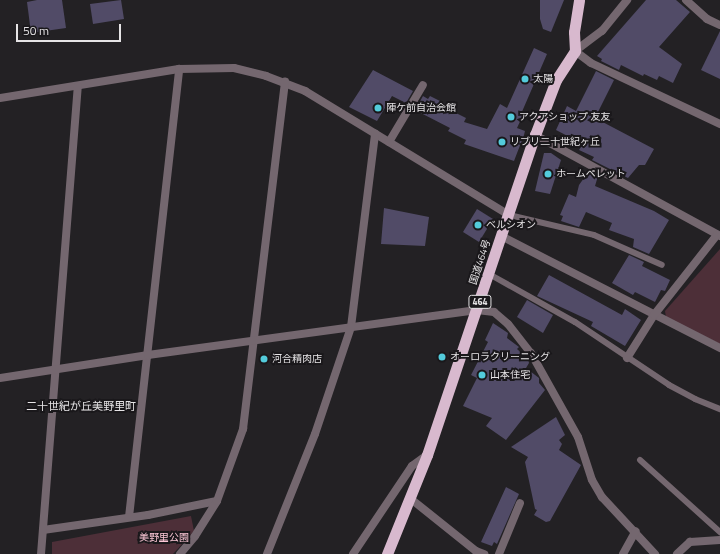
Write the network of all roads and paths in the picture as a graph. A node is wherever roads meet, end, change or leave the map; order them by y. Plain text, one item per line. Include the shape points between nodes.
1 (579, 0) edge
2 (628, 0) edge
3 (686, 0) edge
4 (720, 25) edge
5 (575, 52) junction
6 (180, 69) junction
7 (285, 82) junction
8 (423, 85) dead end
9 (78, 86) junction
10 (0, 98) edge
11 (720, 124) edge
12 (375, 134) junction
13 (535, 135) junction
14 (389, 142) junction
15 (509, 215) junction
16 (501, 236) junction
17 (718, 236) edge
18 (662, 265) dead end
19 (489, 274) junction
20 (477, 310) junction
21 (654, 315) junction
22 (351, 327) junction
23 (254, 341) junction
24 (720, 348) edge
25 (148, 355) junction
26 (627, 358) junction
27 (55, 369) junction
28 (0, 378) edge
29 (720, 410) edge
30 (427, 454) junction
31 (640, 460) dead end
32 (411, 499) junction
33 (217, 501) junction
34 (520, 503) dead end
35 (129, 517) junction
36 (43, 530) junction
37 (636, 531) junction
38 (720, 532) edge
39 (720, 540) edge
40 (41, 554) edge
41 (180, 554) edge
42 (267, 554) edge
43 (353, 554) edge
44 (387, 554) edge
45 (484, 554) edge
46 (499, 554) edge
47 (623, 554) edge
48 (655, 554) edge
49 (677, 554) edge

1 - 5 highway via 574,32
2 - 5 street via 602,31
3 - 4 street via 707,19
5 - 11 street via 598,67
5 - 13 highway, 国道464号 / 464 via 556,80
6 - 7 street via 234,68
6 - 9 street
6 - 25 street
7 - 12 street
7 - 23 street
8 - 14 street
9 - 10 street
9 - 27 street
12 - 14 street
12 - 22 street
13 - 15 highway, 国道464号 / 464
13 - 17 street
14 - 15 street
15 - 16 highway, 国道464号 / 464
15 - 18 lane via 594,236
16 - 19 highway, 国道464号 / 464
16 - 21 street
17 - 21 street
19 - 20 highway, 国道464号 / 464
19 - 26 lane via 549,306
20 - 22 street
20 - 30 highway, 国道464号 / 464
20 - 37 street via 494,312 508,324 531,353 578,437 592,480 602,497
21 - 24 street
21 - 26 street
22 - 23 street
22 - 42 street via 315,434
23 - 25 street
23 - 33 street via 243,429
25 - 27 street
25 - 35 street
26 - 29 lane via 695,399
27 - 28 street
27 - 36 street
30 - 32 highway, 国道464号 / 464
30 - 43 street via 412,466
31 - 38 lane
32 - 44 highway, 国道464号 / 464
32 - 45 street via 476,551
33 - 35 street
33 - 41 street
34 - 46 street
35 - 36 street
36 - 40 street
37 - 47 street
37 - 48 street
39 - 49 street via 690,542

